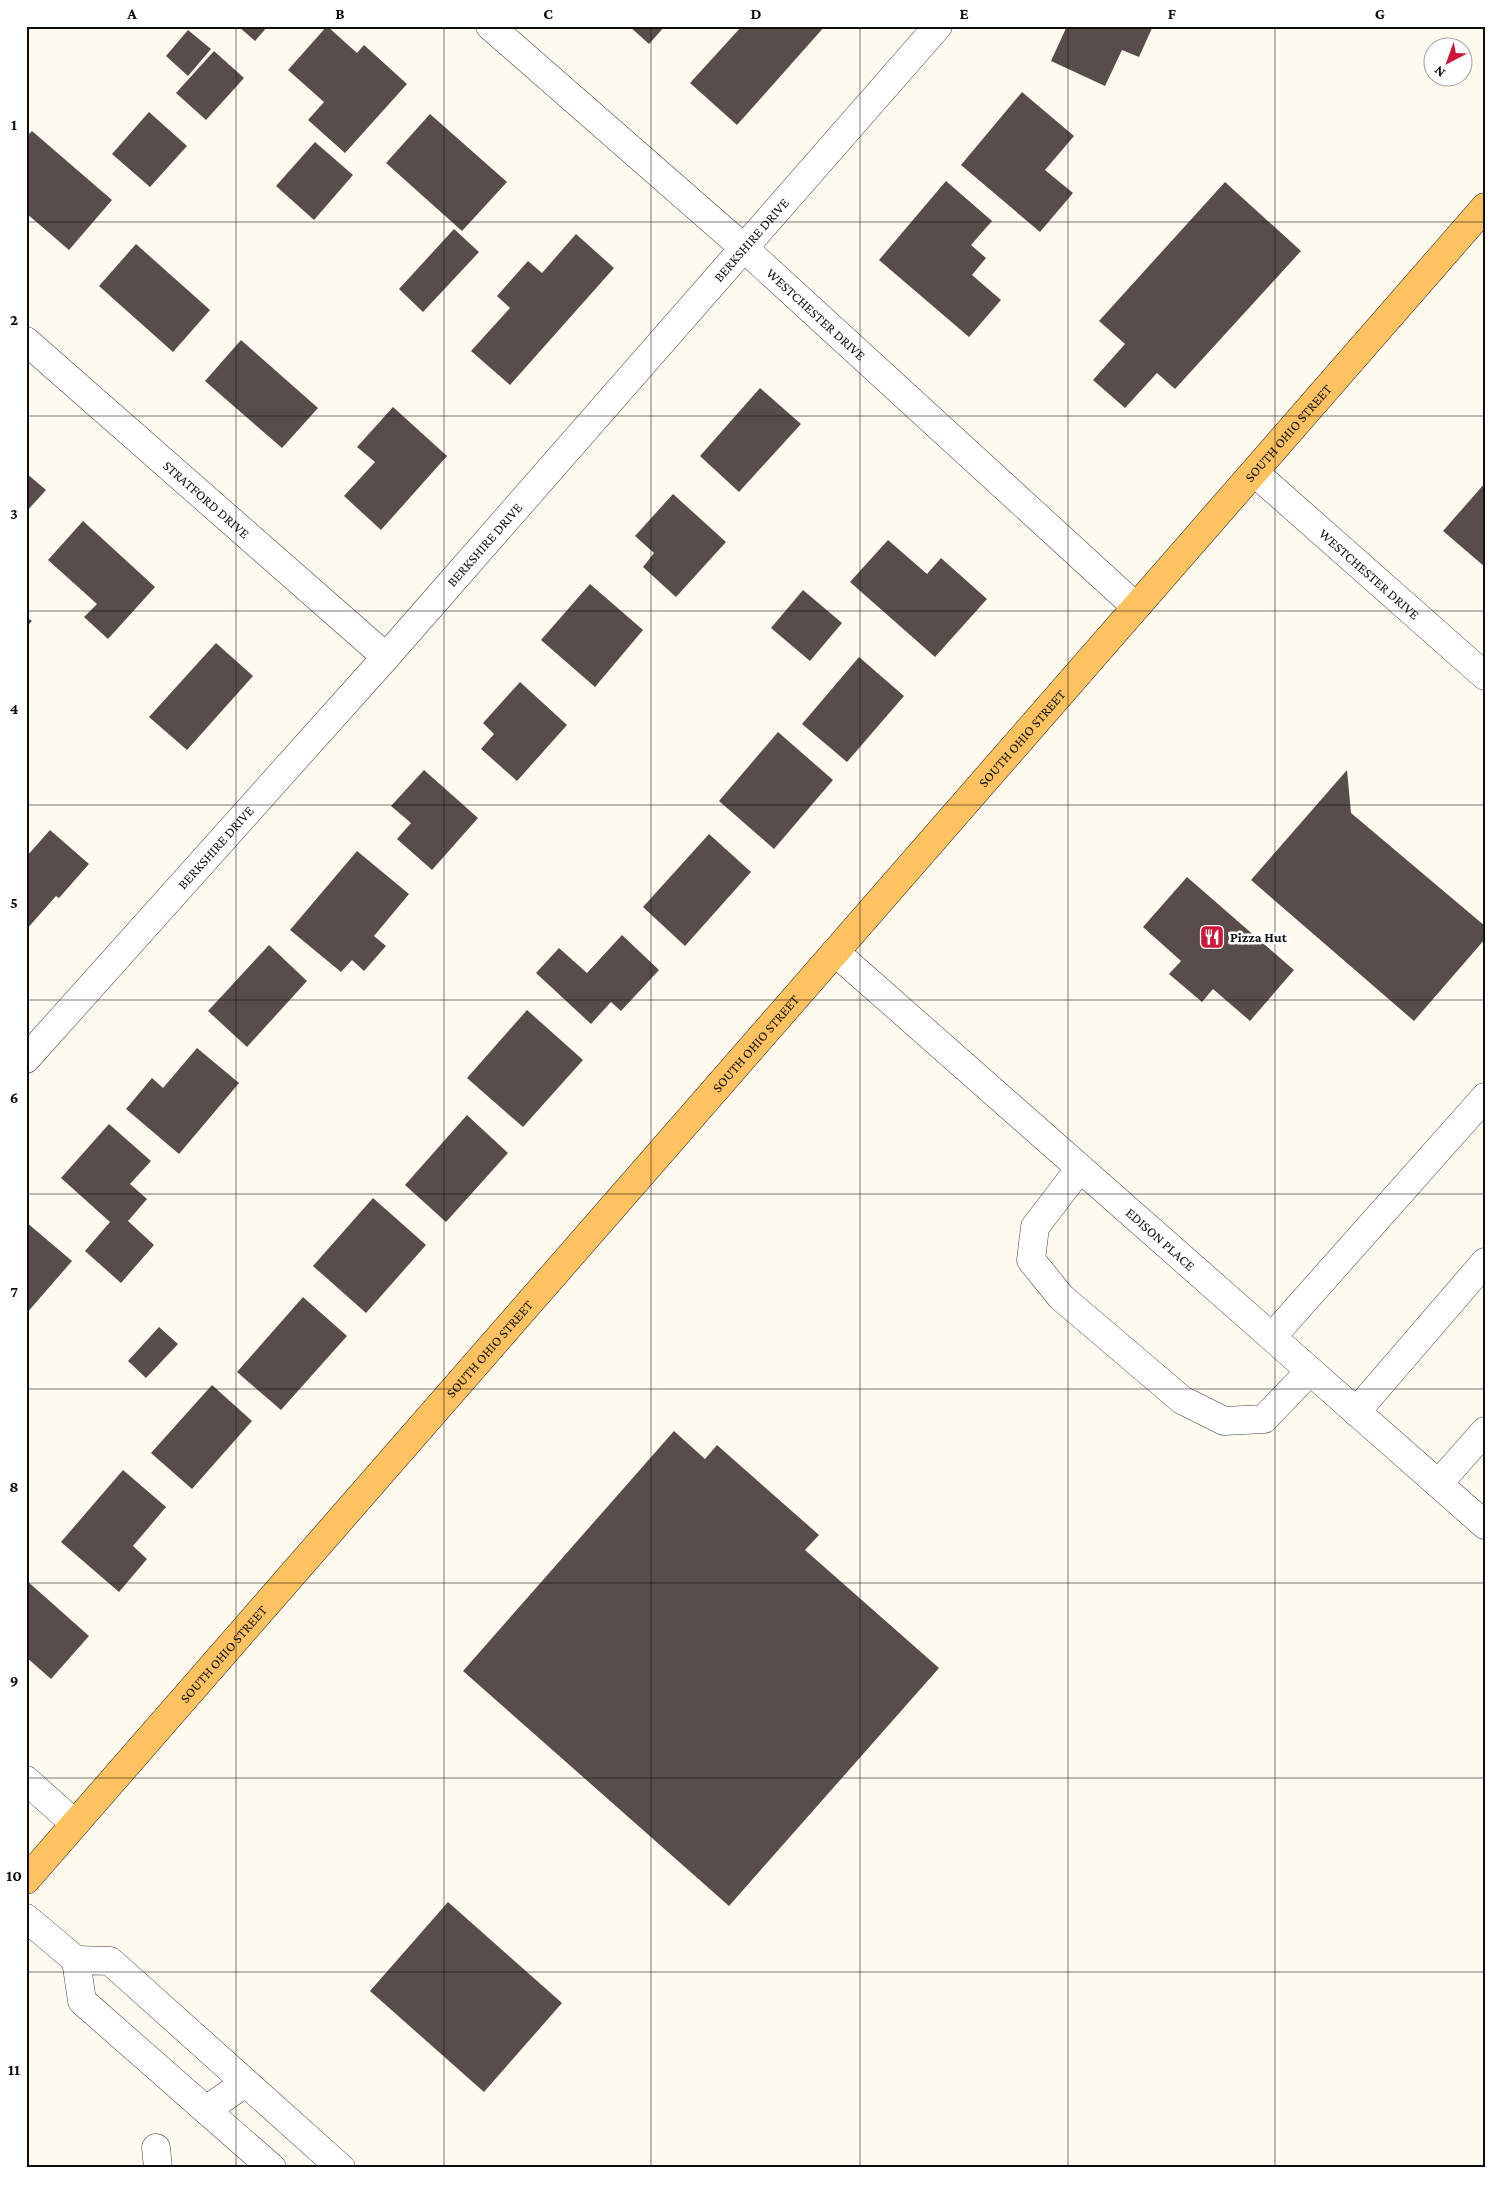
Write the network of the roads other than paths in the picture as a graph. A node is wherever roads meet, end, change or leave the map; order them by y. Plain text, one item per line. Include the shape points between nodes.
1 (490, 26) edge
2 (938, 26) edge
3 (1485, 207) edge
4 (745, 249) junction
5 (26, 341) edge
6 (1254, 472) junction
7 (1136, 607) junction
8 (386, 657) junction
9 (1485, 676) edge
10 (835, 952) junction
11 (26, 1059) edge
12 (1485, 1097) edge
13 (1080, 1168) junction
14 (1485, 1262) edge
15 (1272, 1337) junction
16 (1310, 1371) junction
17 (1356, 1412) junction
18 (1485, 1431) edge
19 (1438, 1484) junction
20 (1485, 1525) edge
21 (26, 1780) edge
22 (75, 1824) junction
23 (26, 1880) edge
24 (26, 1918) edge
25 (76, 1960) junction
26 (245, 2083) junction
27 (206, 2110) junction
28 (272, 2168) edge
29 (341, 2168) edge

1 - 4 street, WESTCHESTER DRIVE
2 - 4 street, BERKSHIRE DRIVE
3 - 6 main road, SOUTH OHIO STREET
4 - 7 street, WESTCHESTER DRIVE
4 - 8 street, BERKSHIRE DRIVE
5 - 8 street, STRATFORD DRIVE
6 - 7 main road, SOUTH OHIO STREET
6 - 9 street, WESTCHESTER DRIVE
7 - 10 main road, SOUTH OHIO STREET
8 - 11 street, BERKSHIRE DRIVE
10 - 13 street, EDISON PLACE
10 - 22 main road, SOUTH OHIO STREET
12 - 15 street
13 - 15 street, EDISON PLACE
13 - 16 street via 1035,1227 1031,1260 1060,1297 1182,1400 1224,1421 1264,1419
14 - 17 street
15 - 16 street, EDISON PLACE
16 - 17 street, EDISON PLACE
17 - 19 street, EDISON PLACE
18 - 19 street
19 - 20 street, EDISON PLACE
21 - 22 street
22 - 23 main road, SOUTH OHIO STREET
24 - 25 street
25 - 26 street via 110,1961
25 - 27 street via 82,2001
26 - 27 street
26 - 29 street
27 - 28 street

